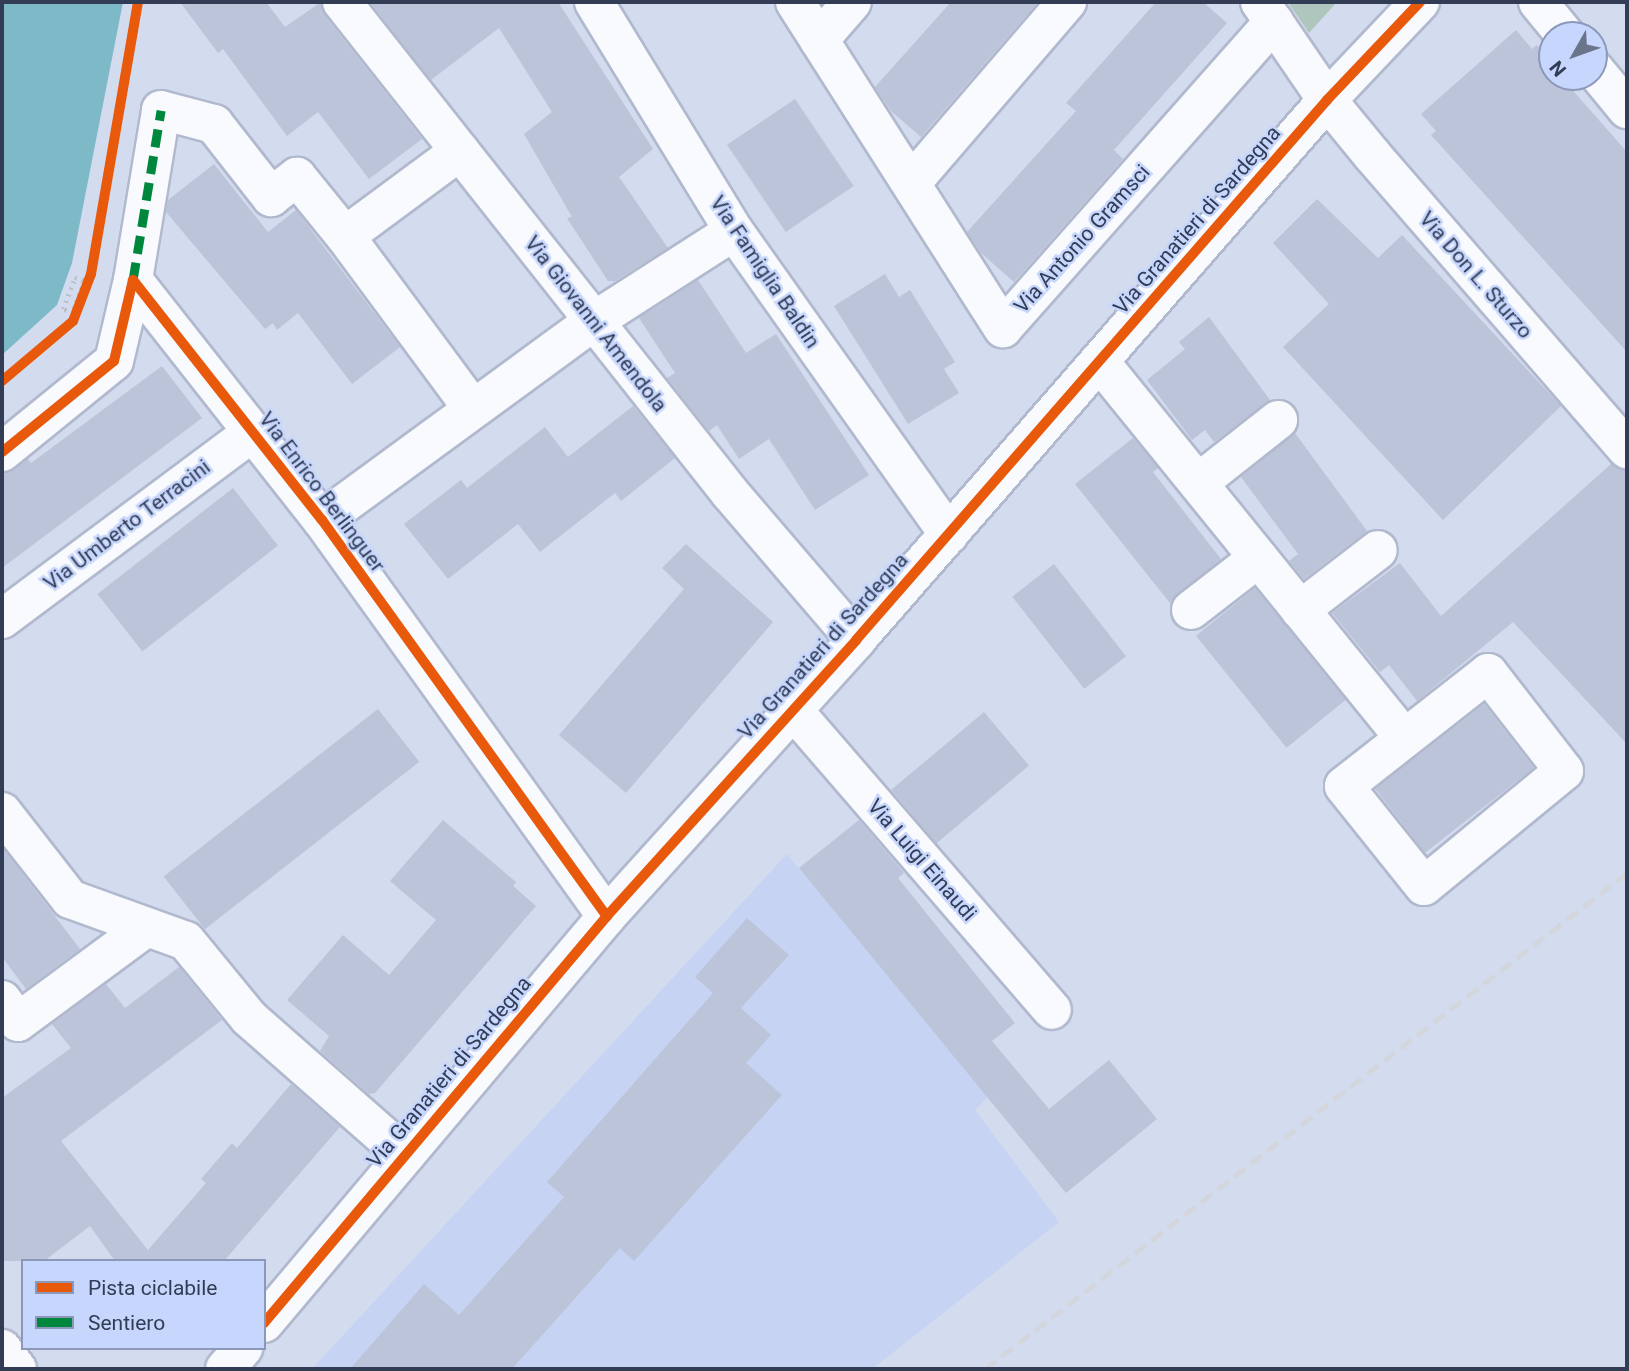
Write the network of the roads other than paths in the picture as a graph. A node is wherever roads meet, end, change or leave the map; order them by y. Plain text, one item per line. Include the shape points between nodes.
1 (342, 2) edge
2 (594, 2) edge
3 (795, 2) edge
4 (852, 2) edge
5 (1067, 2) edge
6 (1420, 2) edge
7 (1538, 2) edge
8 (1267, 12) edge
9 (1554, 21) edge
10 (820, 40) junction
11 (1608, 86) edge
12 (1327, 100) junction
13 (1627, 109) edge
14 (460, 151) junction
15 (912, 182) junction
16 (734, 231) junction
17 (345, 236) junction
18 (134, 280) junction
19 (594, 321) junction
20 (1099, 361) junction
21 (473, 409) junction
22 (1278, 420) dead end
23 (253, 432) junction
24 (1627, 449) edge
25 (2, 452) edge
26 (1198, 483) junction
27 (322, 520) junction
28 (948, 535) junction
29 (1378, 550) dead end
30 (1258, 558) junction
31 (1191, 610) dead end
32 (1300, 610) junction
33 (2, 619) edge
34 (856, 640) junction
35 (793, 710) junction
36 (1404, 737) junction
37 (2, 812) edge
38 (607, 916) junction
39 (147, 927) junction
40 (2, 1000) edge
41 (1052, 1010) dead end
42 (405, 1155) junction
43 (266, 1321) edge
44 (2, 1349) edge
45 (241, 1350) edge
46 (17, 1369) edge
47 (225, 1369) edge

1 - 14 street, Via Giovanni Amendola
2 - 16 street, Via Famiglia Baldin
3 - 10 street, Via Antonio Gramsci
4 - 10 street
5 - 15 street
6 - 12 street, Via Granatieri di Sardegna
7 - 9 street
8 - 12 street, Via Antonio Gramsci
8 - 15 street, Via Antonio Gramsci via 1003,327
10 - 15 street, Via Antonio Gramsci
11 - 13 street
12 - 20 street, Via Granatieri di Sardegna
12 - 24 street, Via Don L. Sturzo
14 - 17 street
14 - 19 street, Via Giovanni Amendola
16 - 19 street
16 - 28 street, Via Famiglia Baldin
17 - 18 street via 298,177 271,197 214,124 161,110
17 - 21 street
18 - 23 street, Via Enrico Berlinguer
18 - 25 street via 114,361
19 - 21 street
19 - 34 street, Via Giovanni Amendola via 730,493
20 - 26 street
20 - 28 street, Via Granatieri di Sardegna
21 - 27 street
22 - 26 street
23 - 27 street, Via Enrico Berlinguer
23 - 33 street, Via Umberto Terracini
26 - 30 street
27 - 38 street, Via Enrico Berlinguer
28 - 34 street, Via Granatieri di Sardegna
29 - 32 street
30 - 31 street
30 - 32 street
32 - 36 street
34 - 35 street, Via Granatieri di Sardegna
35 - 38 street, Via Granatieri di Sardegna
35 - 41 street, Via Luigi Einaudi
36 - 36 street via 1344,786 1424,886 1564,771 1488,673
37 - 39 street via 70,899
38 - 42 street, Via Granatieri di Sardegna
39 - 40 street via 18,1022
39 - 42 street via 186,942 249,1018
42 - 43 street, Via Granatieri di Sardegna
44 - 46 street
45 - 47 street

